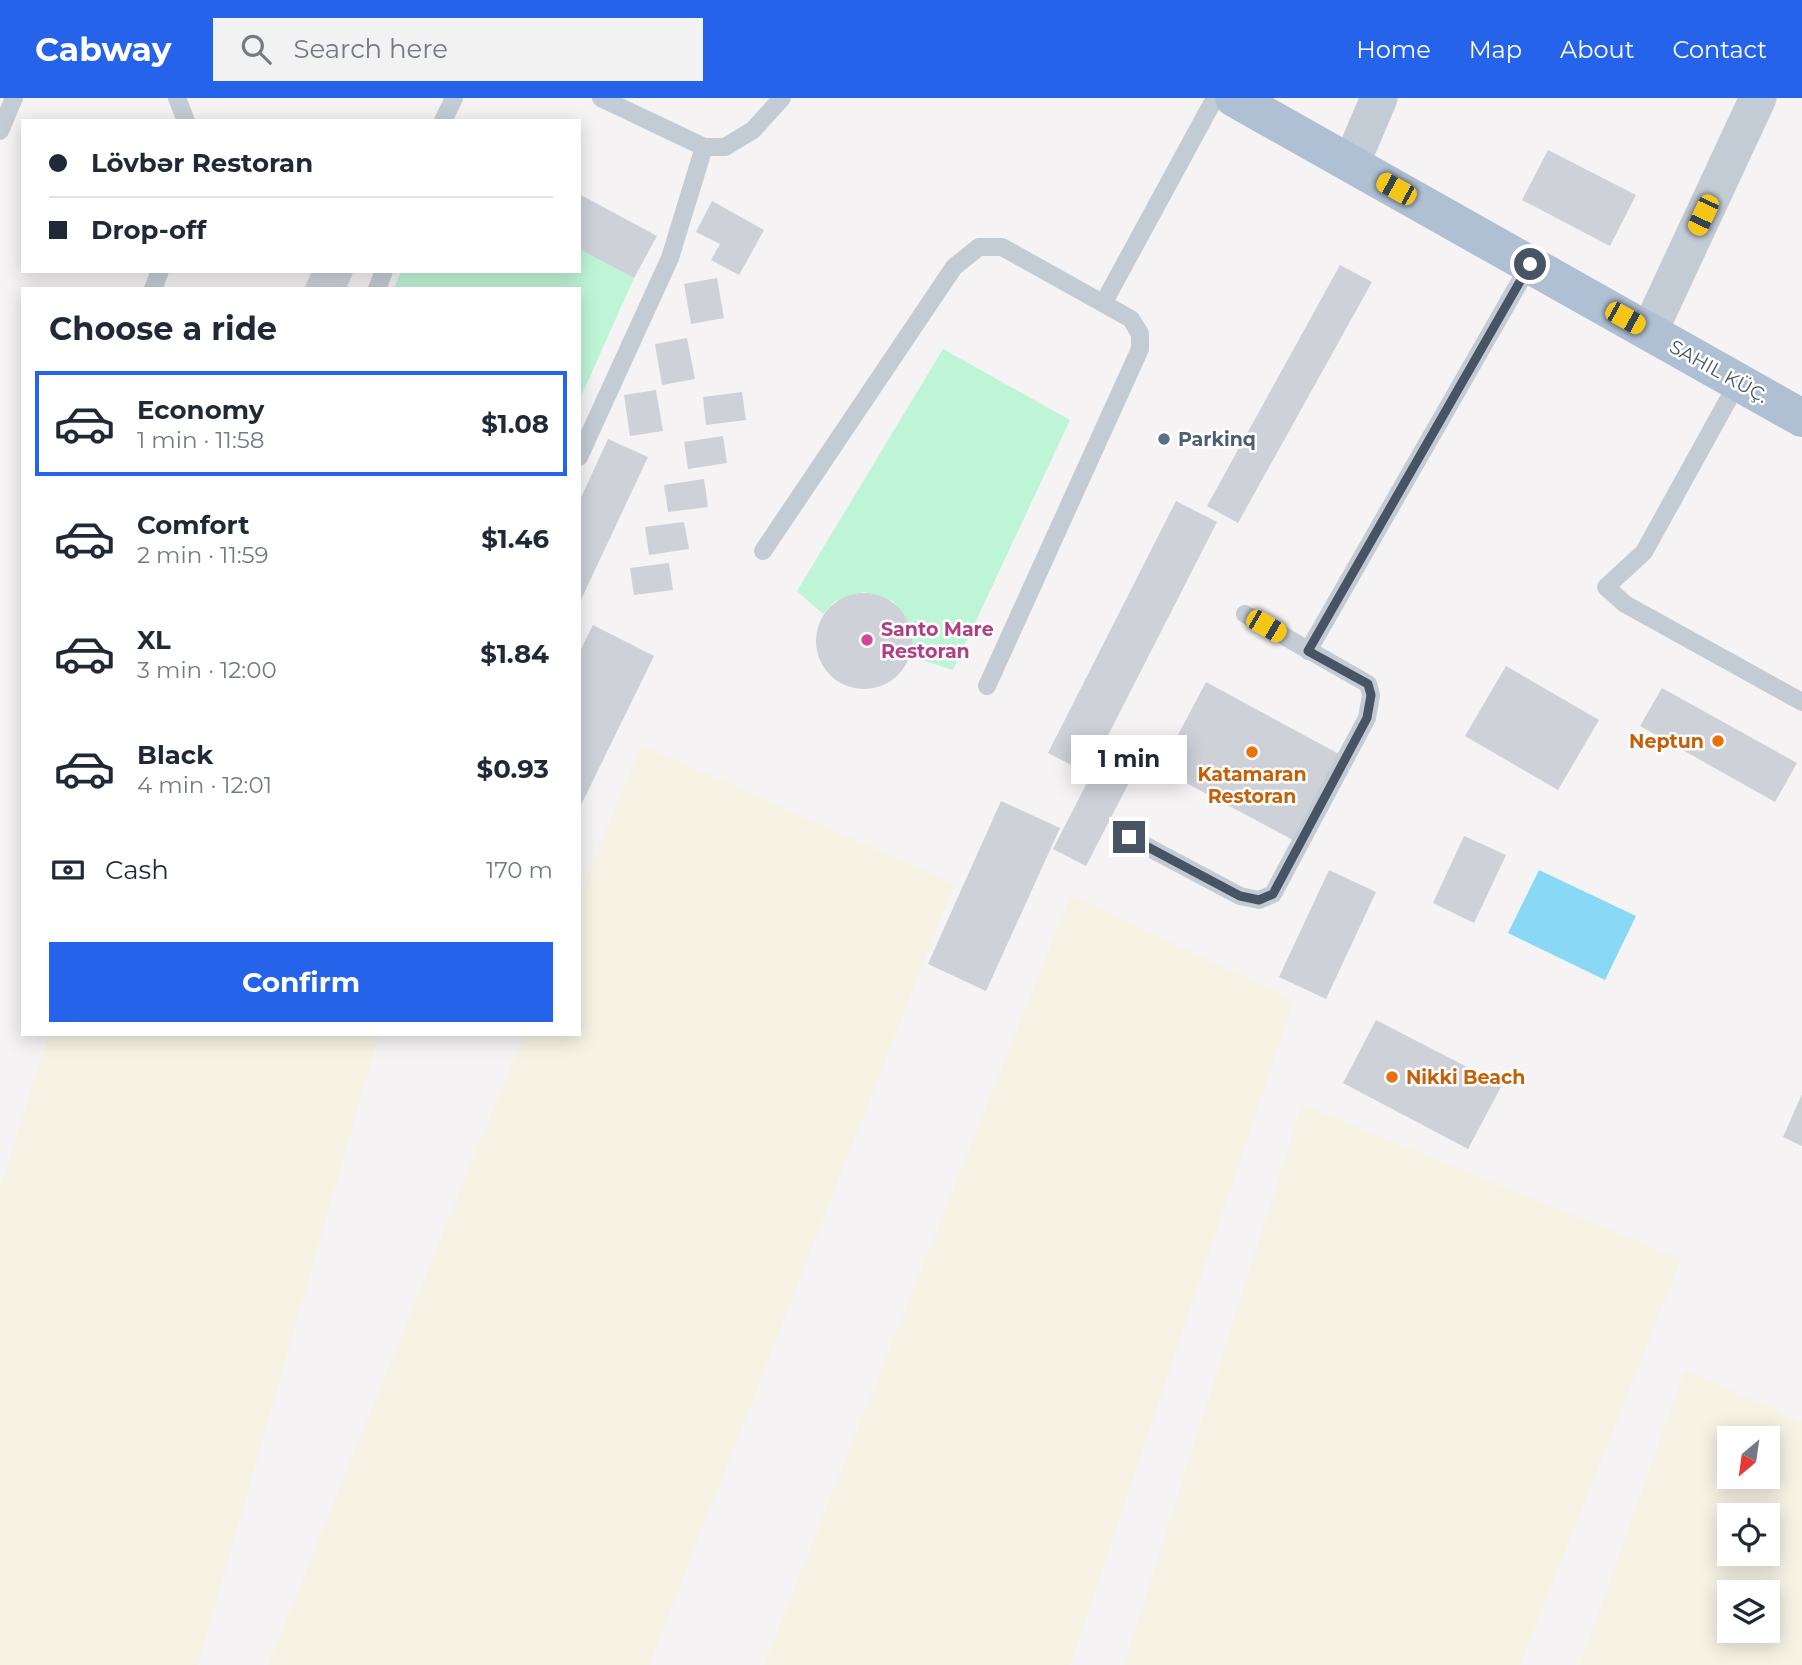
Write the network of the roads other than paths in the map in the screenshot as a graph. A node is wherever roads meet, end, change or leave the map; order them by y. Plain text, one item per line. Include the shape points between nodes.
1 (14, 98) edge
2 (177, 98) edge
3 (454, 98) edge
4 (600, 98) edge
5 (782, 98) edge
6 (1215, 98) edge
7 (1234, 98) edge
8 (1379, 98) edge
9 (1758, 98) edge
10 (185, 119) edge
11 (444, 119) edge
12 (0, 131) edge
13 (704, 147) junction
14 (1352, 164) junction
15 (1530, 264) junction
16 (1104, 302) junction
17 (1649, 332) junction
18 (1738, 382) junction
19 (1802, 418) edge
20 (581, 453) edge
21 (763, 551) dead end
22 (1245, 614) dead end
23 (1308, 651) junction
24 (987, 686) dead end
25 (1802, 702) edge
26 (1129, 837) dead end

1 - 12 lane
2 - 10 lane
3 - 11 lane
4 - 13 lane
5 - 13 lane via 754,130 725,147
6 - 16 lane
7 - 14 main road, SAHIL KÜÇ.
8 - 14 street
9 - 17 street
13 - 20 lane via 670,258
14 - 15 main road, SAHIL KÜÇ.
15 - 17 main road, SAHIL KÜÇ.
15 - 23 lane
16 - 21 lane via 1002,247 979,247 954,267
16 - 24 lane via 1131,319 1140,334 1140,349
17 - 18 main road, SAHIL KÜÇ.
18 - 19 main road, SAHIL KÜÇ.
18 - 25 lane via 1644,552 1606,587 1625,604
22 - 23 lane
23 - 26 lane via 1368,684 1371,695 1367,718 1273,894 1259,900 1240,896

